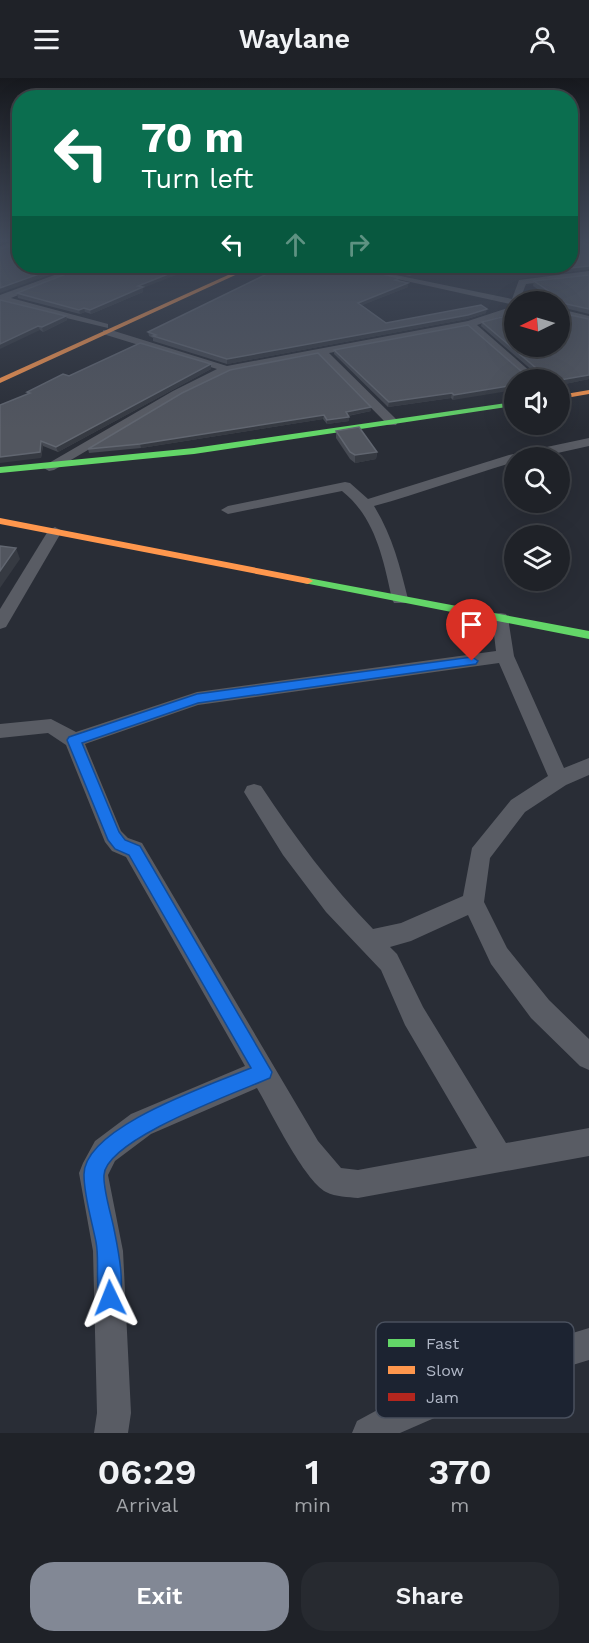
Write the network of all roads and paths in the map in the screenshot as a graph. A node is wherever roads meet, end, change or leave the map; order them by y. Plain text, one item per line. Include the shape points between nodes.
1 (18, 304) edge
2 (157, 304) edge
3 (163, 304) edge
4 (504, 308) edge
5 (570, 310) edge
6 (570, 314) edge
7 (589, 314) edge
8 (589, 319) edge
9 (470, 324) junction
10 (105, 329) junction
11 (322, 352) junction
12 (227, 369) junction
13 (523, 369) edge
14 (0, 372) edge
15 (0, 381) edge
16 (589, 392) edge
17 (570, 395) edge
18 (504, 405) edge
19 (392, 422) junction
20 (589, 442) edge
21 (566, 447) edge
22 (504, 461) edge
23 (49, 467) junction
24 (0, 470) edge
25 (363, 505) junction
26 (228, 510) dead end
27 (0, 521) edge
28 (55, 531) junction
29 (400, 598) junction
30 (500, 618) junction
31 (0, 623) edge
32 (589, 635) edge
33 (505, 656) junction
34 (0, 731) edge
35 (74, 740) junction
36 (589, 766) edge
37 (559, 779) junction
38 (254, 792) dead end
39 (473, 902) junction
40 (368, 941) junction
41 (589, 1057) edge
42 (263, 1072) junction
43 (589, 1142) edge
44 (498, 1157) junction
45 (589, 1344) edge
46 (574, 1347) edge
47 (405, 1423) edge
48 (111, 1433) edge
49 (369, 1433) edge

1 - 10 street
2 - 10 main road
3 - 10 main road
4 - 9 street
5 - 7 street
6 - 8 street
9 - 11 street
9 - 13 street
10 - 12 street
10 - 14 main road
10 - 15 main road
11 - 12 street
11 - 19 street
12 - 23 street via 177,393
16 - 17 main road
18 - 19 main road
19 - 23 main road via 260,443
20 - 21 street
22 - 25 street
23 - 24 main road
25 - 26 street via 345,486
25 - 29 street via 386,541
27 - 28 main road
28 - 29 main road
28 - 31 street
29 - 30 main road
30 - 32 main road
30 - 33 street
33 - 35 street via 197,699
33 - 37 street
34 - 35 street via 51,726
35 - 42 street via 113,836 120,845 134,850
36 - 37 street
37 - 39 street via 518,806 480,855
38 - 40 street via 291,848
39 - 40 street via 403,933
39 - 41 street via 499,956 540,1009
40 - 44 street via 389,962 414,1016
42 - 44 street via 308,1151 334,1181 358,1184
42 - 48 street via 141,1124 105,1151 93,1173 108,1251 114,1413
43 - 44 street
45 - 46 street
47 - 49 street

